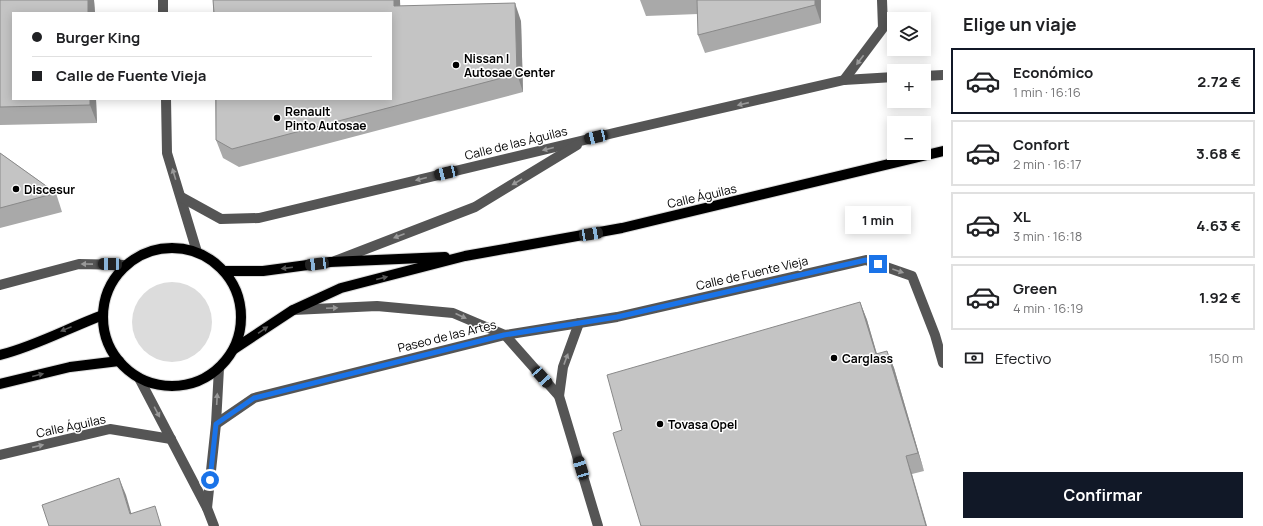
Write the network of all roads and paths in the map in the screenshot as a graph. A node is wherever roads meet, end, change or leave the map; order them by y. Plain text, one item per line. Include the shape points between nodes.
1 (163, 0) edge
2 (882, 0) edge
3 (163, 12) edge
4 (943, 75) edge
5 (931, 76) edge
6 (887, 78) edge
7 (844, 80) junction
8 (166, 100) edge
9 (586, 140) junction
10 (943, 151) edge
11 (181, 197) junction
12 (198, 252) junction
13 (465, 256) junction
14 (330, 262) junction
15 (126, 265) junction
16 (224, 270) junction
17 (0, 285) edge
18 (293, 310) junction
19 (103, 315) junction
20 (579, 323) junction
21 (939, 334) edge
22 (504, 335) junction
23 (234, 350) junction
24 (0, 355) edge
25 (119, 361) junction
26 (943, 363) edge
27 (219, 368) junction
28 (139, 378) junction
29 (0, 384) edge
30 (559, 396) junction
31 (216, 424) junction
32 (171, 439) junction
33 (0, 455) edge
34 (207, 508) junction
35 (214, 526) edge
36 (598, 526) edge

1 - 3 street
2 -> 7 street via 883,28
4 - 5 street
6 - 7 street, Calle de las Águilas
7 -> 9 street, Calle de las Águilas
11 -> 8 street via 167,153
9 -> 11 street, Calle de las Águilas via 259,218 221,219
9 -> 14 street via 475,207
10 - 13 main road, Calle Águilas via 622,228
11 - 12 street
12 - 15 main road via 172,247 147,252
12 - 16 main road
13 - 14 main road
18 -> 13 main road via 341,288
14 -> 16 main road via 262,271
15 -> 17 street via 79,264
15 - 19 main road via 108,290
16 - 23 main road via 239,298 241,322
18 -> 22 street, Paseo de las Artes via 377,306 453,313
23 -> 18 main road
19 -> 24 main road via 24,350
19 - 25 main road via 107,342
20 -> 21 street, Calle de Fuente Vieja via 617,317 866,260 912,276
20 - 22 street, Calle de Fuente Vieja
30 -> 20 street via 563,367
21 - 26 street, Calle de Fuente Vieja
22 - 30 street
22 - 31 street, Paseo de las Artes via 254,398
23 - 27 main road
25 - 28 main road
29 -> 25 main road via 70,367
27 - 28 main road via 197,381 165,386
31 -> 27 street
28 -> 32 street
30 - 36 street
31 - 34 street
33 -> 32 street, Calle Águilas via 110,429
32 - 34 street
34 - 35 street

